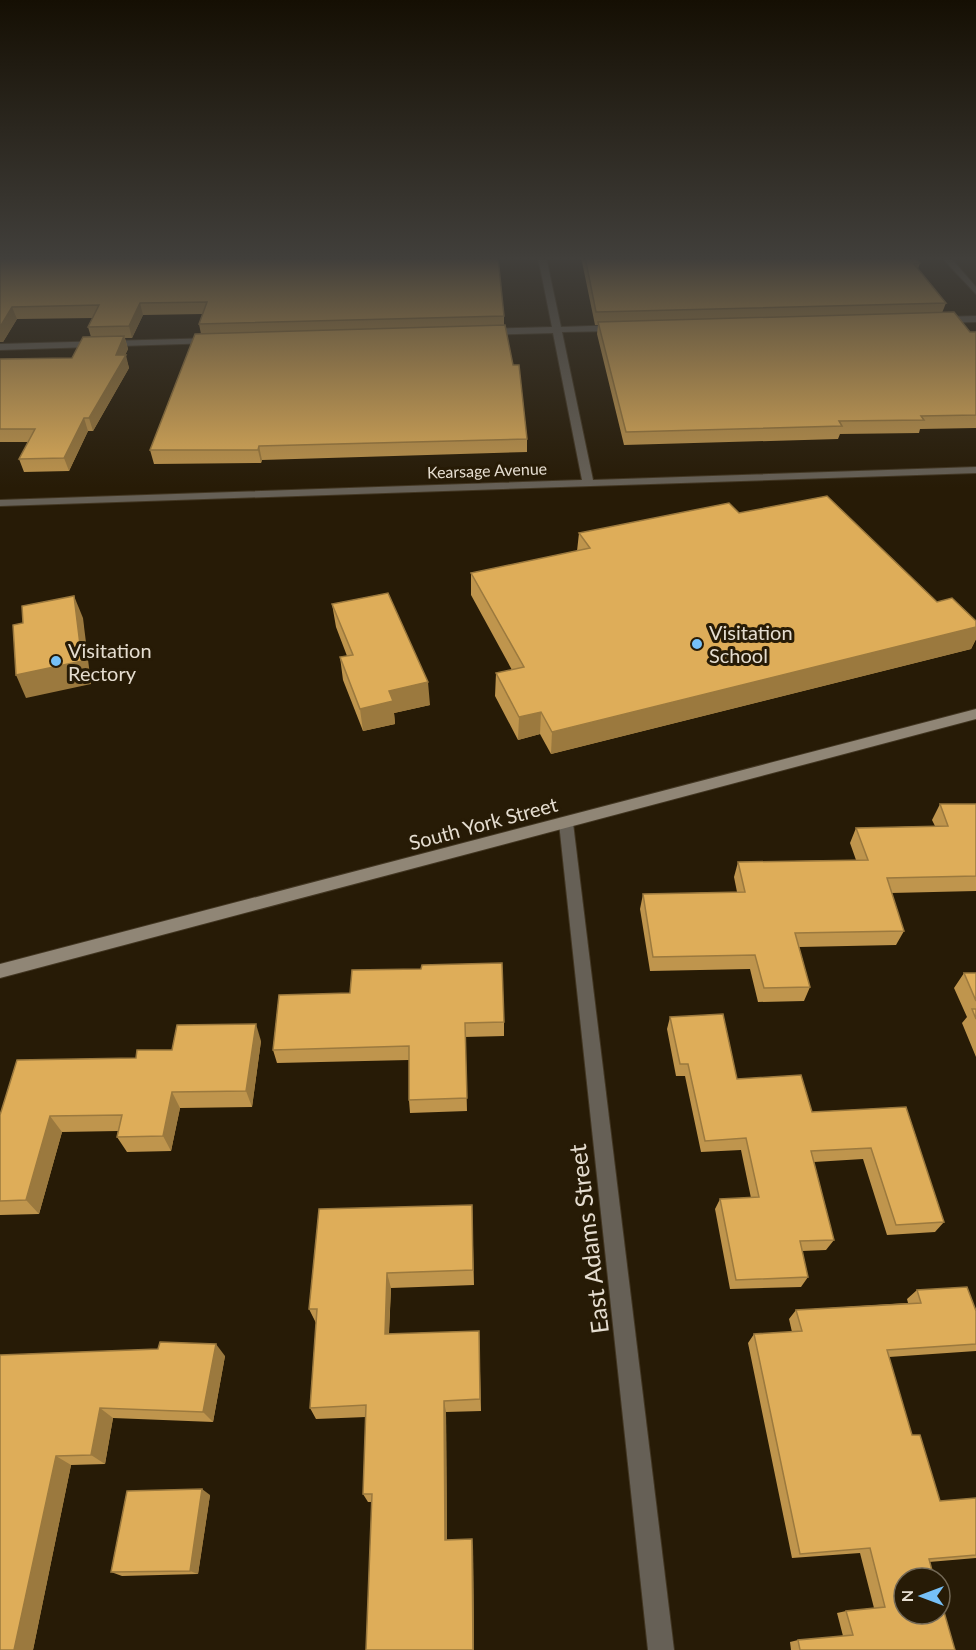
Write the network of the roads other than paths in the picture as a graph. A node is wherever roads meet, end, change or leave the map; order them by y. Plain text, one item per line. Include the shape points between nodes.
1 (558, 334) edge
2 (225, 340) edge
3 (0, 347) edge
4 (976, 470) edge
5 (588, 482) junction
6 (0, 503) edge
7 (976, 714) edge
8 (566, 823) junction
9 (0, 971) edge
10 (661, 1650) edge

1 - 5 street
2 - 3 street
4 - 5 street, Kearsage Avenue
5 - 6 street, Kearsage Avenue
7 - 8 main road, South York Street
8 - 9 main road, South York Street
8 - 10 street, East Adams Street

